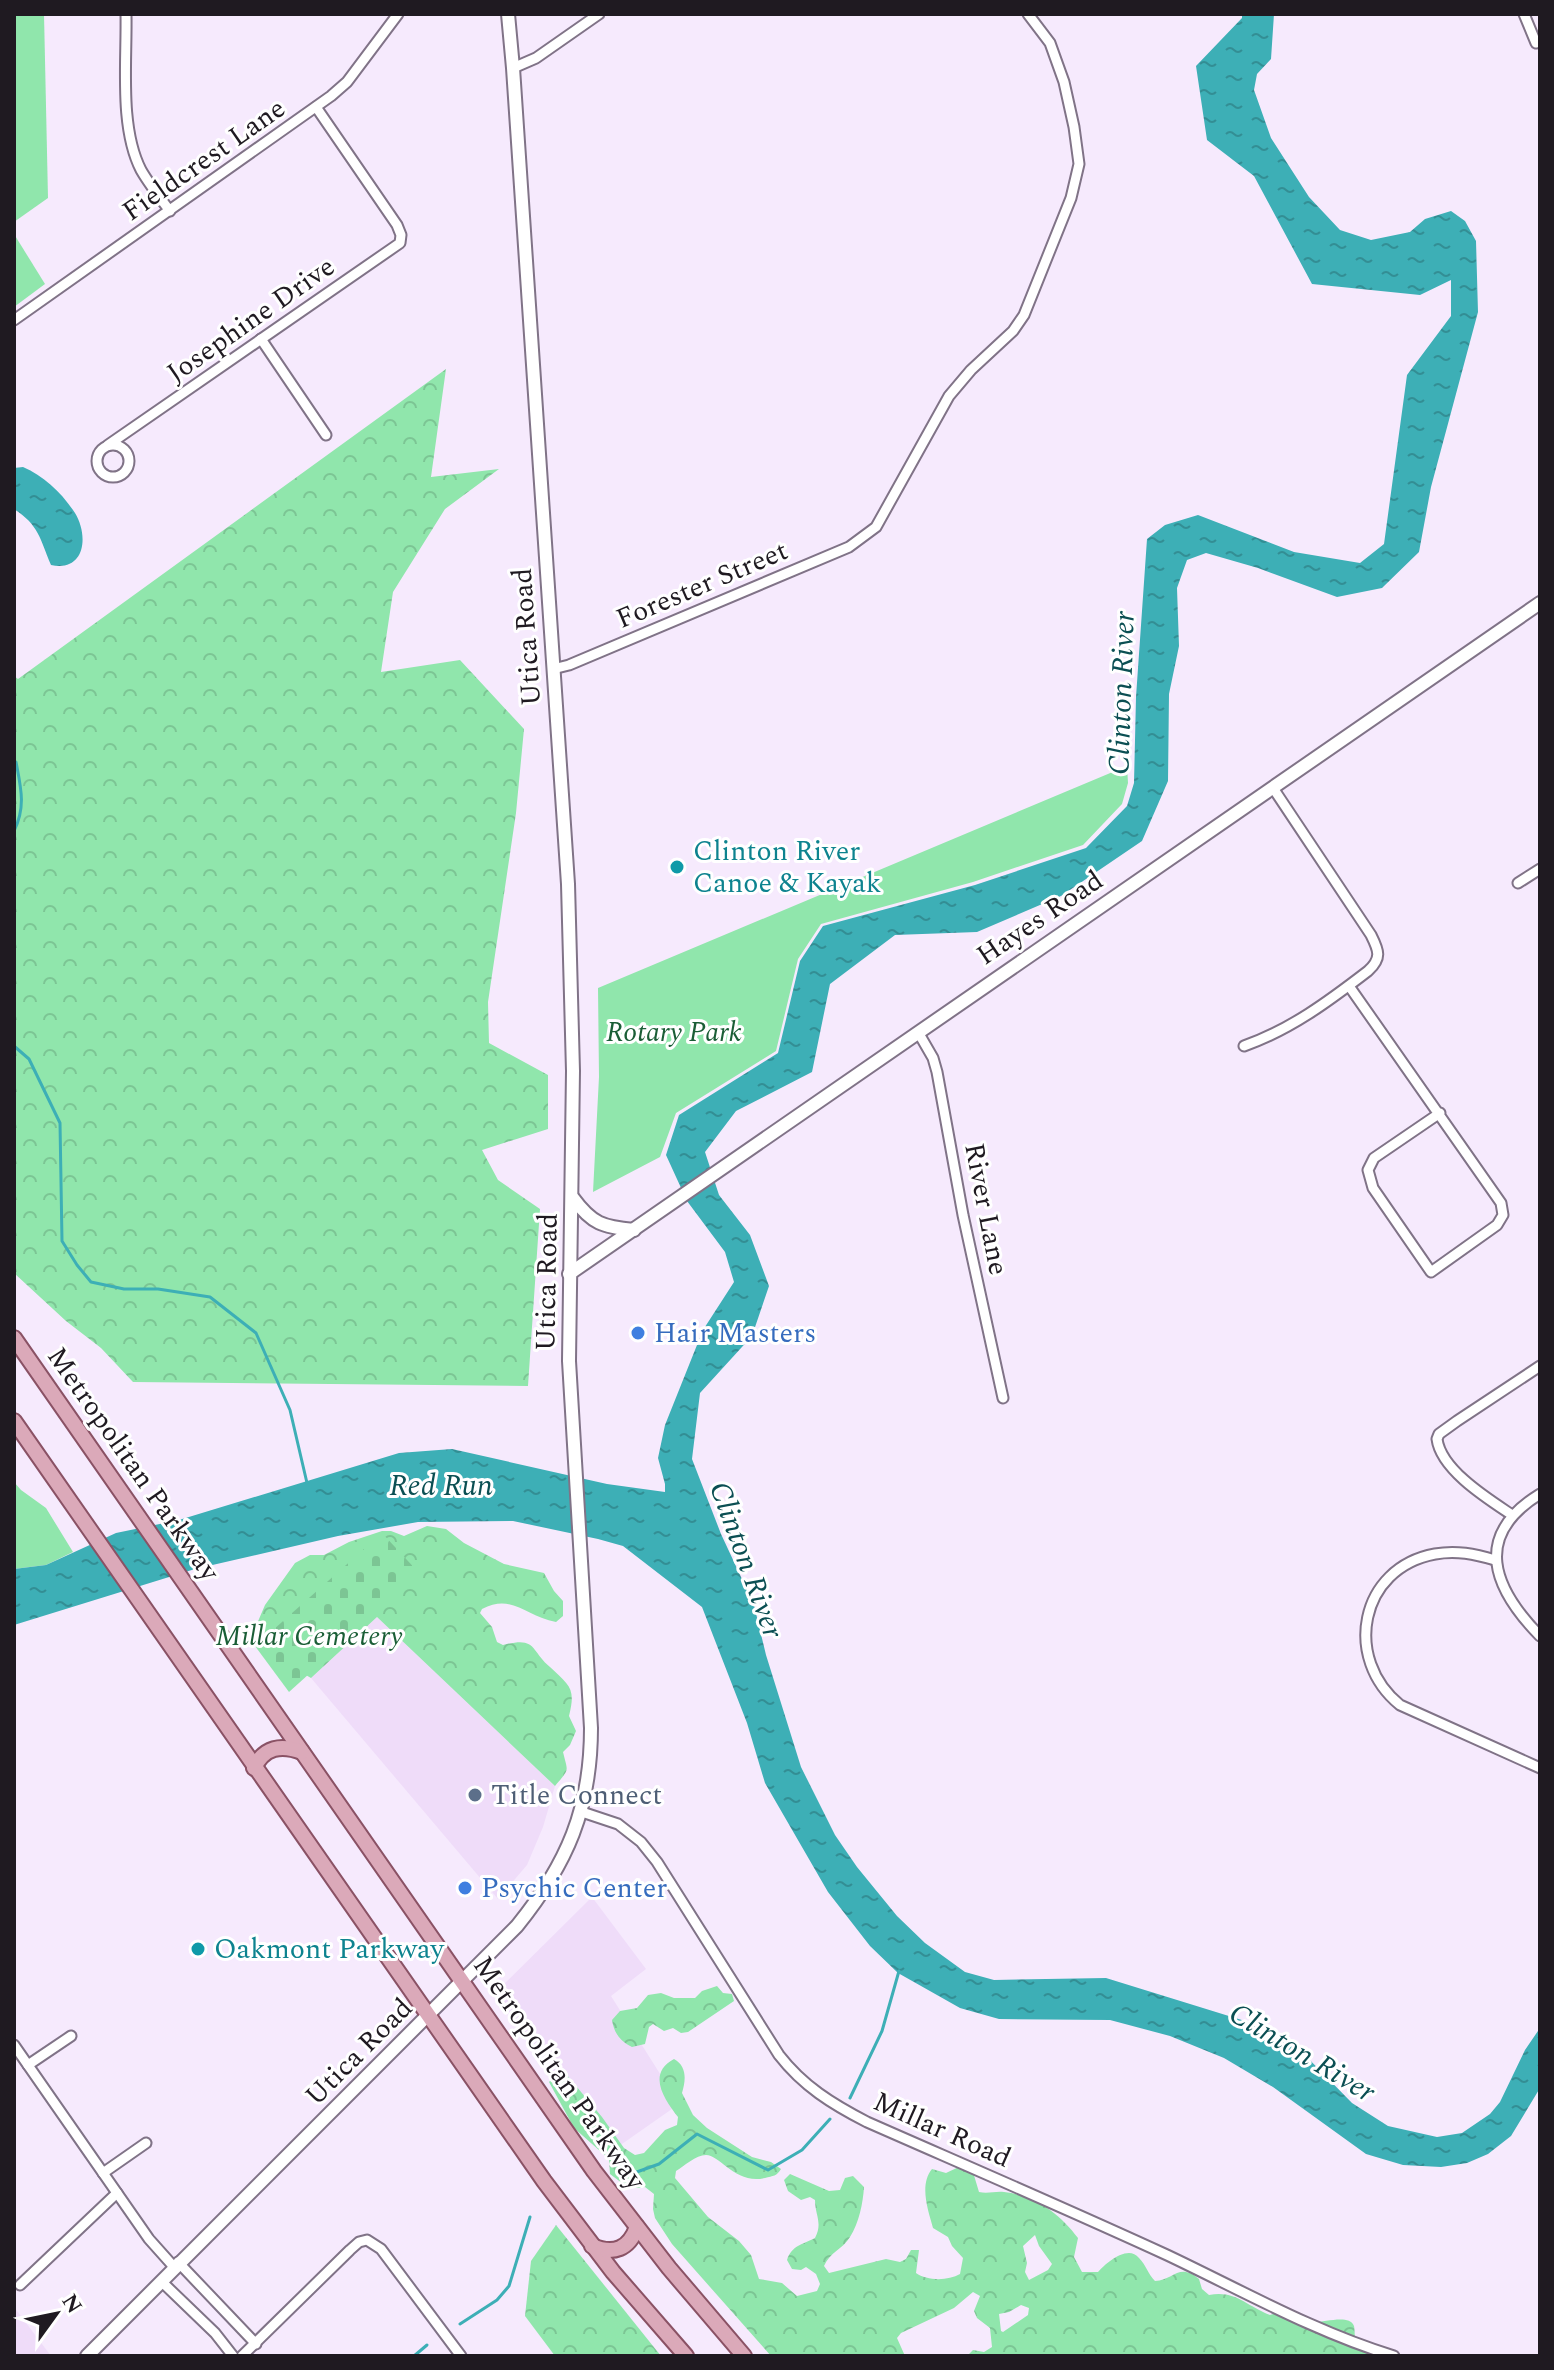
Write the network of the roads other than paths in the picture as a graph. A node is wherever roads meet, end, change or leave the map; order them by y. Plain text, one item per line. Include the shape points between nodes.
1 (126, 14) edge
2 (398, 14) edge
3 (508, 14) edge
4 (599, 14) edge
5 (1028, 14) edge
6 (1524, 14) edge
7 (1536, 43) dead end
8 (513, 68) junction
9 (316, 107) junction
10 (170, 211) junction
11 (14, 320) edge
12 (261, 339) junction
13 (128, 433) junction
14 (326, 435) dead end
15 (108, 445) junction
16 (127, 452) junction
17 (1540, 603) edge
18 (553, 669) junction
19 (1273, 788) junction
20 (1540, 869) edge
21 (1518, 883) dead end
22 (1349, 986) junction
23 (918, 1032) junction
24 (1244, 1046) dead end
25 (1440, 1113) junction
26 (573, 1198) junction
27 (634, 1230) junction
28 (569, 1274) junction
29 (14, 1338) edge
30 (1540, 1366) edge
31 (1003, 1398) dead end
32 (14, 1421) edge
33 (1540, 1494) edge
34 (1512, 1515) junction
35 (1495, 1560) junction
36 (1540, 1636) edge
37 (302, 1752) junction
38 (254, 1768) junction
39 (1540, 1768) edge
40 (582, 1812) junction
41 (462, 1982) junction
42 (428, 2016) junction
43 (71, 2036) dead end
44 (14, 2045) edge
45 (28, 2065) junction
46 (146, 2143) dead end
47 (103, 2173) junction
48 (117, 2193) junction
49 (637, 2227) junction
50 (592, 2246) junction
51 (176, 2265) junction
52 (161, 2281) junction
53 (20, 2285) dead end
54 (256, 2344) junction
55 (87, 2356) edge
56 (233, 2356) edge
57 (242, 2356) edge
58 (461, 2356) edge
59 (686, 2356) edge
60 (744, 2356) edge
61 (1394, 2356) edge

1 - 10 street via 127,115 133,149
2 - 9 street, Fieldcrest Lane via 347,82
3 - 8 street, Utica Road
4 - 8 street
5 - 18 street, Forester Street via 1050,43 1064,82 1078,175 1024,315 949,396 876,527 849,547
6 - 7 street
8 - 18 street, Utica Road
9 - 10 street, Fieldcrest Lane
9 - 12 street, Josephine Drive via 397,225 400,243
10 - 11 street, Fieldcrest Lane
12 - 13 street, Josephine Drive
12 - 14 street
13 - 15 street, Josephine Drive
13 - 16 street
15 - 16 street
15 - 16 street via 96,461 110,477 128,468
17 - 19 street, Hayes Road
18 - 26 street, Utica Road via 568,884
19 - 22 street via 1378,950 1377,963
19 - 23 street, Hayes Road
20 - 21 street
22 - 24 street via 1283,1030
22 - 25 street
23 - 27 street, Hayes Road
23 - 31 street, River Lane via 937,1072
25 - 25 street via 1374,1158 1368,1170 1373,1188 1431,1272 1492,1229 1503,1215 1499,1199
26 - 27 street via 602,1225
26 - 28 street, Utica Road
27 - 28 street, Hayes Road
28 - 40 street, Utica Road via 573,1458 591,1754
29 - 37 main road, Metropolitan Parkway
30 - 34 street via 1437,1439 1440,1452 1463,1478
32 - 38 main road
33 - 34 street
34 - 35 street via 1500,1535
35 - 36 street via 1515,1606
35 - 39 street via 1433,1554 1397,1570 1370,1607 1366,1650 1384,1691 1400,1705
37 - 38 main road via 272,1748
37 - 41 main road, Metropolitan Parkway
38 - 42 main road
40 - 41 street, Utica Road via 540,1897
40 - 61 street, Millar Road via 618,1824 641,1842 779,2055 820,2096 1272,2306
41 - 42 street, Utica Road
41 - 49 main road, Metropolitan Parkway
42 - 50 main road
42 - 51 street, Utica Road
43 - 45 street
44 - 45 street
45 - 47 street
46 - 47 street
47 - 48 street
48 - 51 street via 149,2239
48 - 53 street
49 - 50 main road via 619,2250
49 - 60 main road, Metropolitan Parkway
50 - 59 main road
51 - 52 street, Utica Road
51 - 54 street
52 - 55 street, Utica Road
52 - 56 street
54 - 57 street
54 - 58 street via 350,2250 367,2240 381,2249

